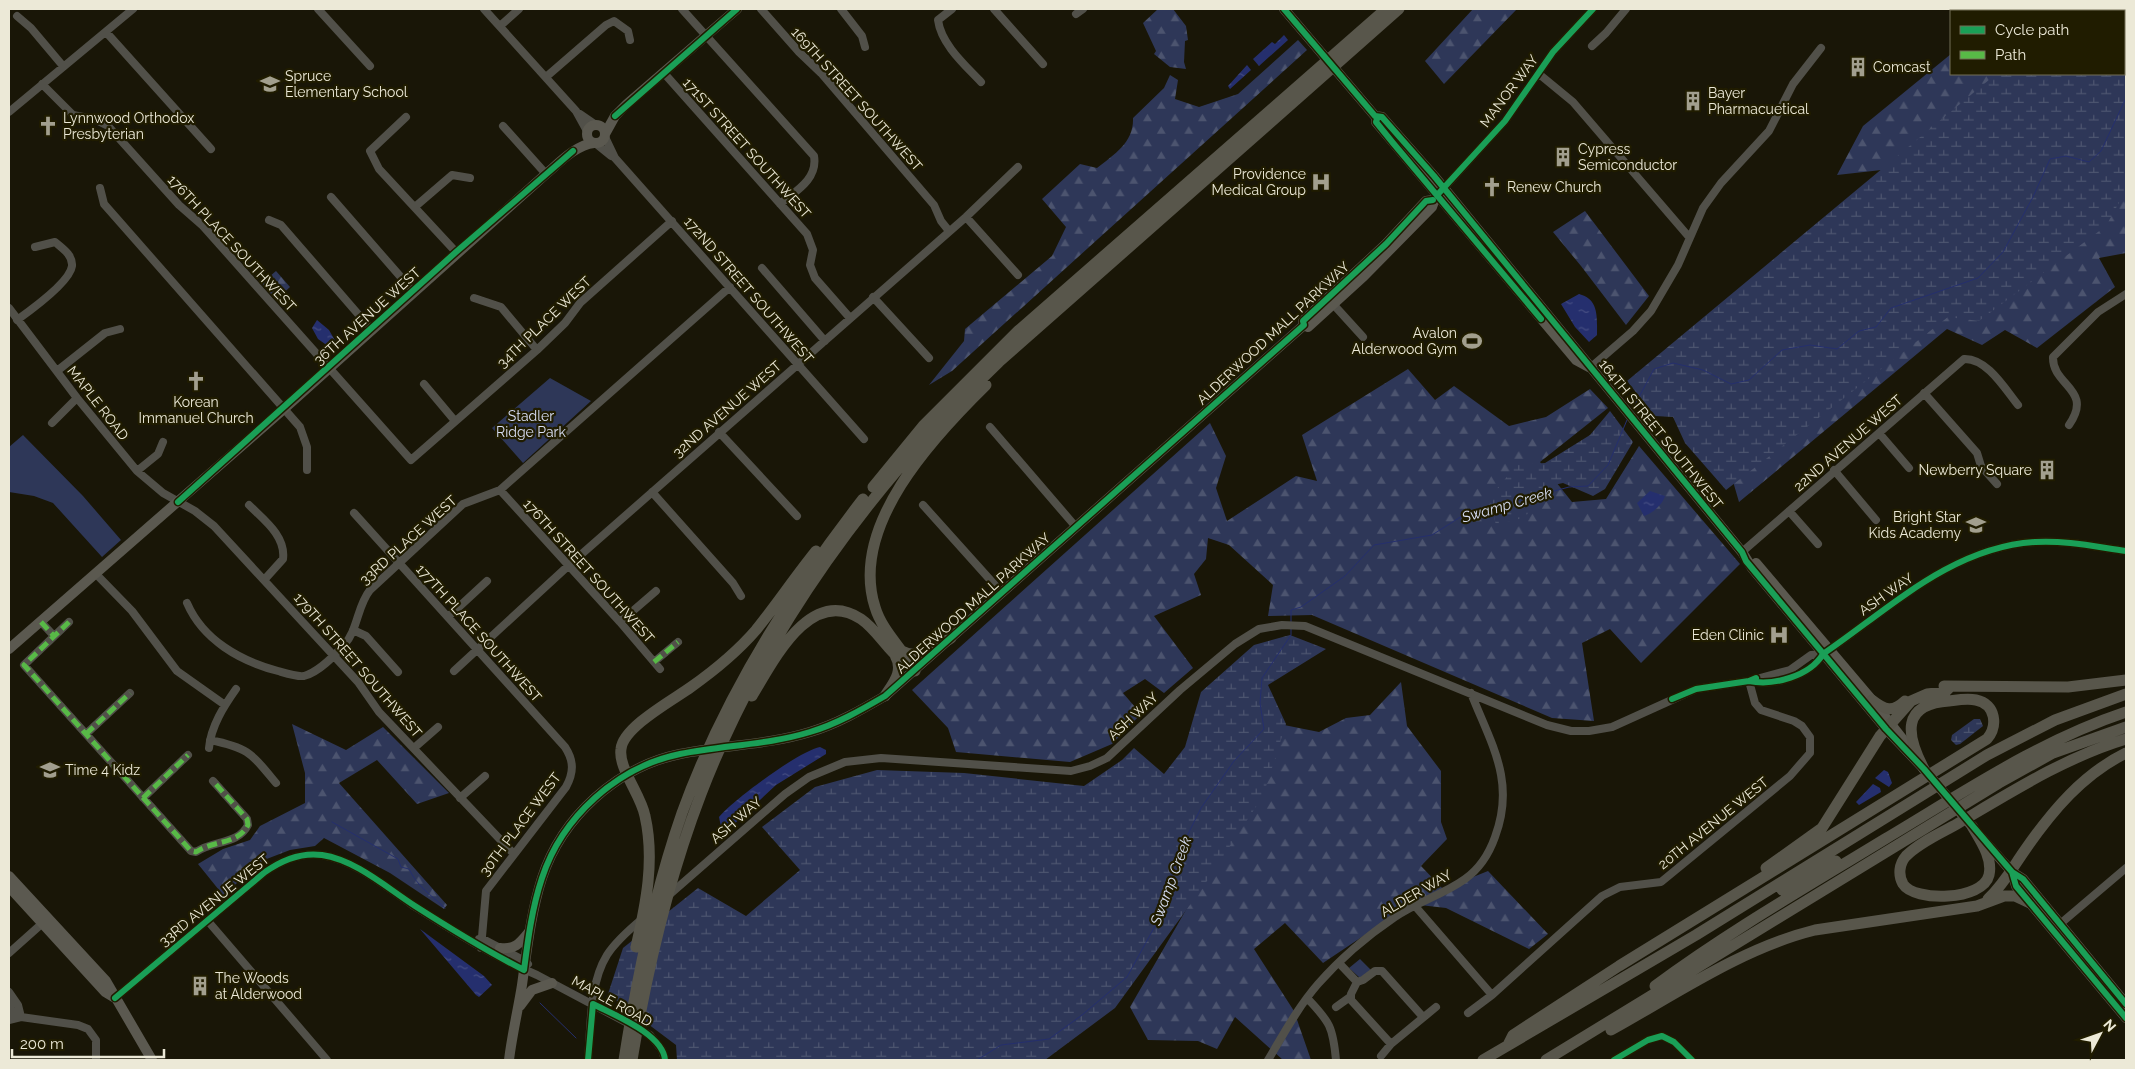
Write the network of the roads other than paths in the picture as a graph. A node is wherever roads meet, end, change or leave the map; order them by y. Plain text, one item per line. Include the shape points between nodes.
1 (133, 9) edge
2 (318, 9) edge
3 (484, 9) edge
4 (519, 9) edge
5 (682, 9) edge
6 (737, 9) edge
7 (761, 9) edge
8 (841, 9) edge
9 (952, 9) edge
10 (994, 9) edge
11 (1083, 9) edge
12 (1284, 9) edge
13 (1386, 9) edge
14 (1399, 9) edge
15 (1593, 9) edge
16 (1621, 11) edge
17 (1076, 14) dead end
18 (17, 16) dead end
19 (500, 26) junction
20 (106, 32) junction
21 (705, 36) junction
22 (630, 40) dead end
23 (1592, 46) dead end
24 (865, 47) dead end
25 (1820, 48) dead end
26 (1043, 64) dead end
27 (63, 66) junction
28 (370, 66) dead end
29 (663, 72) junction
30 (1539, 74) junction
31 (546, 77) junction
32 (982, 82) dead end
33 (42, 84) junction
34 (576, 111) junction
35 (9, 112) edge
36 (615, 116) junction
37 (406, 117) dead end
38 (597, 125) junction
39 (503, 126) dead end
40 (587, 132) junction
41 (605, 136) junction
42 (594, 143) junction
43 (211, 149) dead end
44 (573, 152) junction
45 (615, 158) junction
46 (1018, 167) dead end
47 (546, 174) junction
48 (470, 178) dead end
49 (100, 188) dead end
50 (1438, 194) junction
51 (331, 197) dead end
52 (780, 204) junction
53 (416, 206) junction
54 (966, 217) junction
55 (269, 220) dead end
56 (672, 221) junction
57 (949, 231) junction
58 (1689, 237) junction
59 (39, 246) dead end
60 (456, 252) junction
61 (762, 268) dead end
62 (1018, 275) dead end
63 (730, 288) junction
64 (413, 291) junction
65 (2126, 294) edge
66 (873, 297) junction
67 (474, 298) dead end
68 (1333, 304) junction
69 (9, 308) edge
70 (1055, 313) junction
71 (850, 318) junction
72 (18, 320) junction
73 (1304, 325) junction
74 (120, 329) dead end
75 (371, 329) junction
76 (1363, 337) dead end
77 (825, 341) junction
78 (537, 350) junction
79 (929, 358) dead end
80 (797, 365) junction
81 (329, 368) junction
82 (1590, 368) junction
83 (57, 371) junction
84 (424, 384) dead end
85 (1924, 393) junction
86 (77, 398) junction
87 (2018, 405) dead end
88 (285, 408) junction
89 (455, 421) junction
90 (52, 423) dead end
91 (2070, 425) dead end
92 (990, 427) dead end
93 (719, 432) junction
94 (1878, 433) junction
95 (864, 439) dead end
96 (163, 442) dead end
97 (411, 460) joint
98 (888, 467) junction
99 (1909, 468) dead end
100 (307, 470) dead end
101 (1834, 470) junction
102 (137, 471) junction
103 (1996, 484) dead end
104 (500, 490) junction
105 (652, 492) junction
106 (178, 502) junction
107 (249, 505) dead end
108 (924, 505) dead end
109 (1789, 511) junction
110 (354, 513) dead end
111 (797, 516) dead end
112 (1876, 520) dead end
113 (1076, 527) junction
114 (1818, 544) dead end
115 (2126, 551) edge
116 (1742, 552) junction
117 (398, 563) junction
118 (568, 566) junction
119 (96, 574) junction
120 (264, 579) junction
121 (486, 581) dead end
122 (656, 590) dead end
123 (1002, 592) junction
124 (740, 596) dead end
125 (187, 602) dead end
126 (448, 617) junction
127 (41, 622) junction
128 (69, 622) dead end
129 (620, 622) junction
130 (353, 630) junction
131 (54, 636) junction
132 (951, 638) junction
133 (678, 642) dead end
134 (477, 649) junction
135 (9, 650) edge
136 (1826, 651) junction
137 (898, 652) junction
138 (334, 655) junction
139 (654, 662) junction
140 (660, 669) dead end
141 (454, 671) dead end
142 (915, 671) junction
143 (398, 672) dead end
144 (2126, 680) edge
145 (1750, 681) junction
146 (1950, 687) junction
147 (236, 689) dead end
148 (130, 693) dead end
149 (1471, 693) junction
150 (2126, 694) edge
151 (885, 696) junction
152 (1872, 700) junction
153 (225, 705) junction
154 (2126, 708) edge
155 (2126, 712) edge
156 (737, 717) junction
157 (1889, 726) junction
158 (2126, 726) edge
159 (438, 727) dead end
160 (86, 734) junction
161 (2126, 739) edge
162 (565, 747) joint
163 (414, 748) junction
164 (2126, 753) edge
165 (188, 755) dead end
166 (1924, 769) junction
167 (627, 774) junction
168 (485, 776) dead end
169 (702, 777) junction
170 (213, 781) dead end
171 (276, 783) dead end
172 (143, 798) junction
173 (460, 798) junction
174 (1972, 826) junction
175 (513, 853) junction
176 (2126, 868) edge
177 (2012, 872) junction
178 (9, 876) edge
179 (9, 887) edge
180 (2030, 903) junction
181 (1415, 906) junction
182 (1977, 906) junction
183 (207, 920) junction
184 (45, 921) junction
185 (2060, 924) junction
186 (530, 931) junction
187 (1696, 935) junction
188 (483, 939) junction
189 (470, 940) junction
190 (1653, 945) junction
191 (481, 948) junction
192 (500, 948) junction
193 (9, 953) edge
194 (1339, 963) junction
195 (524, 966) junction
196 (1357, 982) junction
197 (552, 983) junction
198 (9, 992) edge
199 (1492, 995) junction
200 (1350, 997) junction
201 (115, 998) junction
202 (1307, 998) junction
203 (9, 1004) edge
204 (593, 1004) junction
205 (2126, 1004) edge
206 (1336, 1007) dead end
207 (1436, 1007) dead end
208 (518, 1009) junction
209 (1468, 1013) dead end
210 (1423, 1017) junction
211 (15, 1018) edge
212 (2126, 1018) edge
213 (1598, 1029) junction
214 (1392, 1044) junction
215 (1508, 1045) junction
216 (1381, 1056) dead end
217 (628, 1059) edge
218 (96, 1060) edge
219 (152, 1060) edge
220 (327, 1060) edge
221 (509, 1060) edge
222 (588, 1060) edge
223 (665, 1060) edge
224 (1268, 1060) edge
225 (1336, 1060) edge
226 (1483, 1060) edge
227 (1546, 1060) edge
228 (1554, 1060) edge

1 - 20 street
2 - 28 street
3 - 19 street
4 - 19 street
5 - 21 street
6 - 21 main road
7 - 57 street, 169TH STREET SOUTHWEST via 821,73 934,205
8 - 24 street via 862,36
9 - 32 street via 938,20 939,30 956,55
10 - 26 street
11 - 17 street
12 - 50 main road, 164TH STREET SOUTHWEST via 1377,117 1382,117
13 - 98 highway via 1018,331 943,405
14 - 70 highway
15 - 30 street, MANOR WAY via 1554,52
16 - 23 street
18 - 27 street
19 - 31 street
20 - 27 street
20 - 43 street
21 - 29 main road
21 - 52 street via 814,156 816,168 811,178
22 - 31 street via 628,32 614,21
25 - 58 street via 1794,84 1768,131 1720,183
27 - 33 street
29 - 36 main road
29 - 52 street, 171ST STREET SOUTHWEST
30 - 50 street, MANOR WAY via 1510,115
30 - 58 street via 1573,102
31 - 34 street
33 - 35 street
33 - 81 street, 176TH PLACE SOUTHWEST via 74,115 108,126 179,205 203,226
34 - 38 street
34 - 40 street
36 - 38 main road
36 - 41 main road
37 - 53 street via 370,151 380,168
38 - 40 main road
38 - 41 main road via 603,128
39 - 47 street
40 - 42 main road via 587,138
40 - 44 main road, 36TH AVENUE WEST
41 - 42 main road via 601,142
41 - 45 street, 172ND STREET SOUTHWEST
42 - 44 main road, 36TH AVENUE WEST
42 - 45 street, 172ND STREET SOUTHWEST
44 - 47 main road, 36TH AVENUE WEST
45 - 56 street, 172ND STREET SOUTHWEST
46 - 54 street, 32ND AVENUE WEST
47 - 60 main road, 36TH AVENUE WEST
48 - 53 street via 452,175
49 - 88 street via 104,204
50 - 68 main road, ALDERWOOD MALL PARKWAY via 1432,207
50 - 73 main road, ALDERWOOD MALL PARKWAY via 1426,201 1386,244 1303,321
50 - 82 main road, 164TH STREET SOUTHWEST via 1583,356
51 - 64 street
52 - 71 street, 171ST STREET SOUTHWEST via 807,234 812,250 810,265 815,278
53 - 60 street
54 - 57 street, 32ND AVENUE WEST
54 - 62 street
55 - 75 street via 281,225
56 - 63 street, 172ND STREET SOUTHWEST
56 - 78 street, 34TH PLACE WEST via 580,303
57 - 66 street, 32ND AVENUE WEST
58 - 82 street via 1678,265 1651,311
59 - 72 street via 55,242 67,252 72,265 69,277
60 - 64 main road, 36TH AVENUE WEST
61 - 77 street
63 - 80 street, 172ND STREET SOUTHWEST
63 - 104 street, 33RD PLACE WEST
64 - 75 main road, 36TH AVENUE WEST
65 - 91 street via 2098,312 2053,357 2055,368 2078,402 2078,411
66 - 71 street, 32ND AVENUE WEST
66 - 79 street
67 - 78 street via 501,307
68 - 73 main road, ALDERWOOD MALL PARKWAY via 1308,327
68 - 76 street
69 - 72 street, MAPLE ROAD
70 - 137 highway via 949,424 914,468 880,521 870,557 870,590 880,620
70 - 156 highway via 968,392 868,505 779,636
71 - 77 street, 32ND AVENUE WEST
72 - 83 street, MAPLE ROAD
73 - 113 main road, ALDERWOOD MALL PARKWAY
74 - 83 street via 105,333
75 - 81 main road, 36TH AVENUE WEST
77 - 80 street, 32ND AVENUE WEST
78 - 89 street, 34TH PLACE WEST
80 - 93 street, 32ND AVENUE WEST
80 - 95 street, 172ND STREET SOUTHWEST
81 - 88 main road, 36TH AVENUE WEST
81 - 97 street, 176TH PLACE SOUTHWEST
82 - 116 main road, 164TH STREET SOUTHWEST
83 - 86 street, MAPLE ROAD
84 - 89 street
85 - 87 street, 22ND AVENUE WEST via 1964,359 1973,358 1982,363
85 - 94 street, 22ND AVENUE WEST
85 - 103 street via 1977,453 1981,466
86 - 90 street
86 - 102 street, MAPLE ROAD
88 - 100 street via 305,438
88 - 106 main road, 36TH AVENUE WEST
89 - 97 street, 34TH PLACE WEST
92 - 113 street
93 - 105 street, 32ND AVENUE WEST
93 - 111 street
94 - 99 street
94 - 101 street, 22ND AVENUE WEST
96 - 102 street via 158,454
98 - 167 highway via 880,470 741,646 625,738 621,758
98 - 169 highway via 842,526 768,636 722,722
101 - 109 street, 22ND AVENUE WEST
101 - 112 street
102 - 106 street, MAPLE ROAD
104 - 117 street, 33RD PLACE WEST via 462,504
104 - 118 street, 176TH STREET SOUTHWEST
105 - 118 street, 32ND AVENUE WEST
105 - 124 street via 733,583
106 - 119 main road, 36TH AVENUE WEST
106 - 120 street, 179TH STREET SOUTHWEST via 214,526
107 - 120 street via 283,545 284,559
108 - 123 street
109 - 114 street
109 - 116 street, 22ND AVENUE WEST
110 - 117 street, 177TH PLACE SOUTHWEST
113 - 123 main road, ALDERWOOD MALL PARKWAY
115 - 136 street, ASH WAY via 2037,542 1969,557 1925,582
116 - 136 main road, 164TH STREET SOUTHWEST via 1746,561
117 - 126 street, 177TH PLACE SOUTHWEST
117 - 130 street, 33RD PLACE WEST via 364,597
118 - 129 street, 176TH STREET SOUTHWEST
118 - 134 street, 32ND AVENUE WEST
119 - 127 main road, 36TH AVENUE WEST
119 - 153 street via 132,611 177,671
120 - 138 street, 179TH STREET SOUTHWEST
121 - 126 street
122 - 129 street
123 - 132 main road, ALDERWOOD MALL PARKWAY
125 - 138 street, 33RD PLACE WEST via 192,615 227,652 260,666 303,676
126 - 134 street, 177TH PLACE SOUTHWEST
127 - 131 street
127 - 135 main road, 36TH AVENUE WEST
128 - 131 street
129 - 139 street, 176TH STREET SOUTHWEST
130 - 138 street, 33RD PLACE WEST
130 - 143 street via 366,636
131 - 160 street via 24,665
132 - 137 highway via 919,655
132 - 142 main road, ALDERWOOD MALL PARKWAY
133 - 139 street
134 - 141 street, 32ND AVENUE WEST
134 - 162 street, 177TH PLACE SOUTHWEST
136 - 145 street, ASH WAY via 1811,655 1790,670
136 - 152 main road, 164TH STREET SOUTHWEST
136 - 157 main road, 164TH STREET SOUTHWEST
137 - 142 highway
137 - 151 highway via 899,674
137 - 156 highway via 860,618 840,611 817,614 793,634
138 - 163 street, 179TH STREET SOUTHWEST via 379,712
139 - 140 street, 176TH STREET SOUTHWEST
142 - 151 main road, ALDERWOOD MALL PARKWAY
144 - 146 highway via 2068,687
145 - 149 street, ASH WAY via 1696,689 1621,724 1589,732 1547,725
145 - 199 street, 20TH AVENUE WEST via 1755,703 1761,710 1794,721 1807,731 1811,746 1807,759 1661,882 1620,887 1602,896
146 - 152 highway via 1931,686 1916,691 1891,710
146 - 157 highway via 1945,692 1926,694 1911,701
147 - 153 street
148 - 160 street
149 - 181 street, ALDER WAY via 1502,769 1504,792 1498,829 1491,848 1474,871 1453,887
149 - 204 street, ASH WAY via 1305,626 1291,625 1258,629 1235,644 1107,758 1090,766 1071,771 881,758 845,762 809,777 777,800 616,944 603,962
150 - 187 highway via 2055,720 2002,747
151 - 167 main road, ALDERWOOD MALL PARKWAY via 843,720 811,732 678,754
152 - 157 main road, 164TH STREET SOUTHWEST
153 - 171 street via 210,744 234,745 253,754
154 - 187 highway via 2041,741 1853,852
155 - 213 highway via 2052,741 2008,764 1678,969
156 - 169 highway
157 - 166 main road, 164TH STREET SOUTHWEST
157 - 190 highway via 1822,828
158 - 213 highway via 2053,754 1999,783
159 - 163 street
160 - 172 street
161 - 174 highway via 2065,764 1923,844 1906,856 1901,865 1901,878 1906,888 1914,894 1924,895 1966,894 1981,888 1989,876 1989,864
162 - 175 street, 30TH PLACE WEST via 573,763 570,779
163 - 173 street, 179TH STREET SOUTHWEST
164 - 177 highway via 2106,764 2073,791
165 - 172 street
166 - 174 main road, 164TH STREET SOUTHWEST
166 - 190 highway via 1910,736 1911,723 1920,709 1935,702 1970,699 1988,707 1994,725 1987,739
167 - 186 main road, ALDERWOOD MALL PARKWAY via 588,804 558,844 542,878
167 - 217 highway via 638,794 650,849 647,886 627,991
168 - 173 street
169 - 217 highway
169 - 217 highway via 680,820 660,884 644,946
170 - 172 street via 247,819 248,825 238,836 196,852
173 - 175 street, 179TH STREET SOUTHWEST
174 - 177 main road, 164TH STREET SOUTHWEST
175 - 188 street, 30TH PLACE WEST via 486,892
176 - 185 street
177 - 180 main road, 164TH STREET SOUTHWEST via 2016,886
177 - 182 highway via 1989,898
177 - 185 main road, 164TH STREET SOUTHWEST via 2023,879
178 - 184 main road
179 - 184 main road
180 - 182 highway via 2015,896 2004,896
180 - 212 main road, 164TH STREET SOUTHWEST
181 - 194 street, ALDER WAY via 1397,915
181 - 199 street
182 - 228 highway via 1815,930 1773,943
183 - 189 street, 33RD AVENUE WEST via 277,863 306,854 321,855 348,864
183 - 201 street, 33RD AVENUE WEST
183 - 220 street
184 - 193 street
184 - 201 main road via 106,981
185 - 205 main road, 164TH STREET SOUTHWEST
186 - 192 main road via 516,947
186 - 195 main road, ALDERWOOD MALL PARKWAY
187 - 215 highway
188 - 189 street
188 - 191 street, 30TH PLACE WEST
188 - 192 street
189 - 191 street, 33RD AVENUE WEST
190 - 215 highway via 1513,1035
191 - 195 street, 33RD AVENUE WEST
192 - 195 street
194 - 196 street
194 - 202 street, ALDER WAY
195 - 197 street, MAPLE ROAD
195 - 208 main road, ALDERWOOD MALL PARKWAY
196 - 200 street
196 - 210 street via 1375,971 1382,971
197 - 204 street, MAPLE ROAD
197 - 208 main road via 532,990
198 - 211 street via 18,1005
199 - 209 street, 20TH AVENUE WEST
200 - 206 street
200 - 214 street
201 - 219 main road
202 - 224 street, ALDER WAY
202 - 225 street via 1326,1017 1333,1032
203 - 211 street
204 - 222 street, ASH WAY
204 - 223 street, MAPLE ROAD via 650,1035 662,1050
207 - 210 street
208 - 221 main road, ALDERWOOD MALL PARKWAY
210 - 214 street
211 - 218 street via 83,1026 96,1040
213 - 227 highway
214 - 216 street
215 - 226 highway

